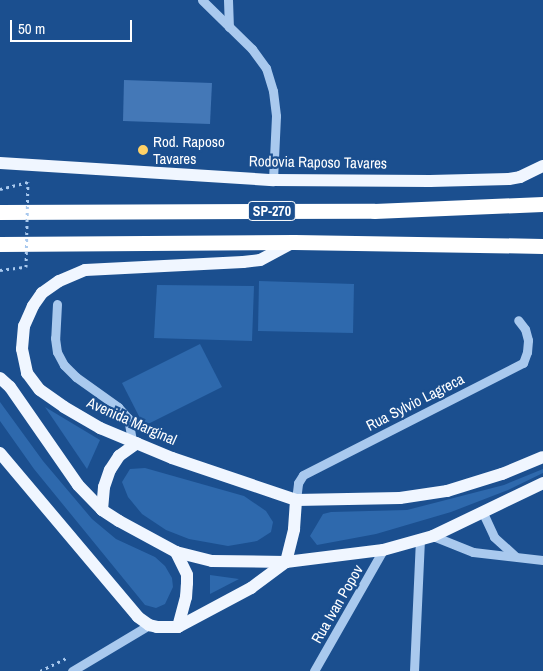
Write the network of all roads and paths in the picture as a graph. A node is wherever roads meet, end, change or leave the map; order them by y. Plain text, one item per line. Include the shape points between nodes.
1 (202, 0) edge
2 (228, 0) edge
3 (229, 27) junction
4 (0, 164) edge
5 (543, 166) edge
6 (274, 180) junction
7 (0, 189) edge
8 (543, 204) edge
9 (0, 212) edge
10 (294, 242) junction
11 (0, 244) edge
12 (543, 246) edge
13 (0, 270) edge
14 (57, 304) dead end
15 (518, 320) dead end
16 (0, 378) edge
17 (135, 442) junction
18 (0, 453) edge
19 (543, 457) edge
20 (543, 482) edge
21 (296, 500) junction
22 (102, 510) junction
23 (483, 513) junction
24 (433, 536) junction
25 (420, 540) junction
26 (383, 550) junction
27 (176, 552) junction
28 (515, 557) junction
29 (543, 560) edge
30 (286, 562) junction
31 (150, 625) junction
32 (178, 627) junction
33 (72, 671) edge
34 (314, 671) edge
35 (414, 671) edge

1 - 3 street
2 - 3 street
3 - 6 street via 266,68 273,91 276,116
4 - 6 main road, Rodovia Raposo Tavares
5 - 6 main road, Rodovia Raposo Tavares via 508,179
7 - 13 path, bridge via 28,182 26,267
8 - 9 highway, SP-270 via 374,211
10 - 11 highway, SP-270
10 - 12 highway, SP-270
10 - 17 main road, Avenida Marginal via 260,260 85,270 59,281 42,294 24,326 22,349 27,373 40,390 64,407 100,428
14 - 17 street via 54,338 61,359 76,378 118,407 128,418
15 - 21 street, Rua Sylvio Lagreca via 528,340 523,363 303,475 298,483
16 - 22 main road via 10,387 78,485
17 - 21 main road, Avenida Marginal via 172,458
17 - 22 main road via 119,456 110,470
18 - 31 main road via 138,617
19 - 21 main road, Avenida Marginal via 447,491 400,498
20 - 23 main road
21 - 30 main road via 294,529
22 - 27 main road
23 - 24 main road
23 - 28 street via 494,537
24 - 25 main road
24 - 28 street via 473,552
25 - 26 main road
25 - 35 street
26 - 30 main road
26 - 34 street, Rua Ivan Popov
27 - 30 main road via 212,561
27 - 32 main road via 187,575 186,597
28 - 29 street
30 - 32 main road via 251,588
31 - 32 main road
31 - 33 street

